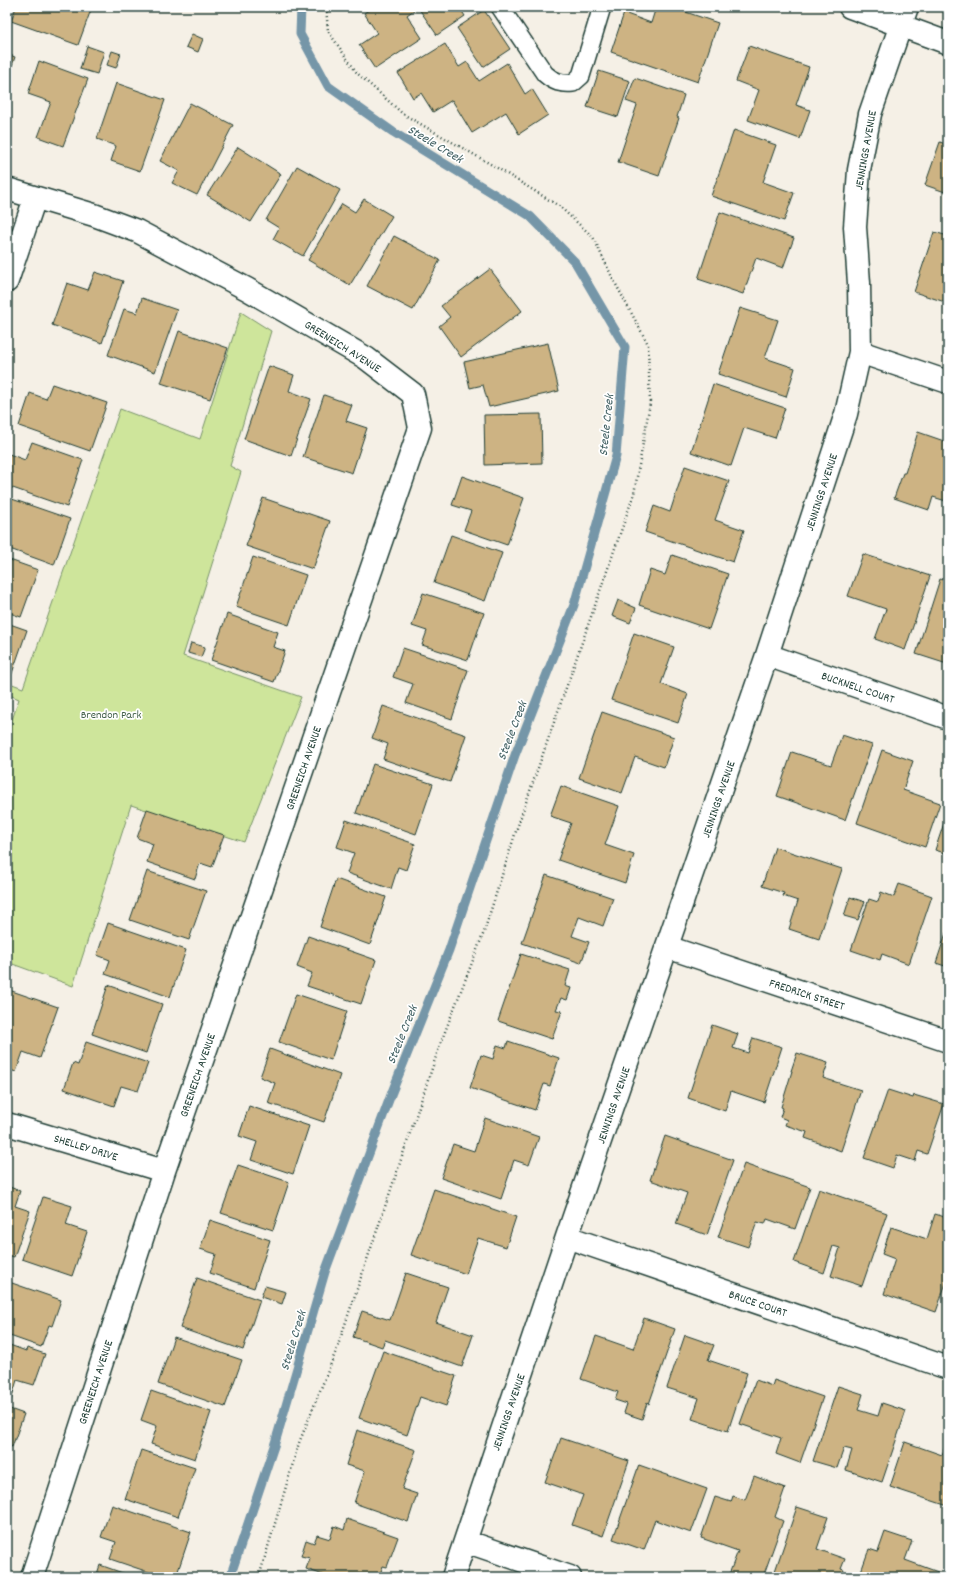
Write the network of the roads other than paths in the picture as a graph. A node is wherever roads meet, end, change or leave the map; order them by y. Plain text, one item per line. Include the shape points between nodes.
1 (500, 7) edge
2 (602, 7) edge
3 (850, 7) edge
4 (903, 17) edge
5 (948, 43) edge
6 (7, 188) edge
7 (35, 198) junction
8 (7, 281) edge
9 (860, 352) junction
10 (948, 382) edge
11 (767, 655) junction
12 (948, 718) edge
13 (667, 947) junction
14 (948, 1041) edge
15 (7, 1124) edge
16 (164, 1171) junction
17 (567, 1237) junction
18 (948, 1368) edge
19 (465, 1541) junction
20 (32, 1577) edge
21 (453, 1577) edge
22 (570, 1577) edge

1 - 2 lane via 545,74 561,84 573,83 581,76
3 - 4 street
4 - 5 street
4 - 9 street, JENNINGS AVENUE via 870,114 859,170 855,227
6 - 7 street, GREENEICH AVENUE
7 - 8 street
7 - 16 street, GREENEICH AVENUE via 137,231 247,289 366,358 413,394 420,428
9 - 10 street
9 - 11 street, JENNINGS AVENUE via 846,414
11 - 12 street, BUCKNELL COURT
11 - 13 street, JENNINGS AVENUE
13 - 14 street, FREDRICK STREET
13 - 17 street, JENNINGS AVENUE
15 - 16 street, SHELLEY DRIVE
16 - 20 street, GREENEICH AVENUE
17 - 18 street, BRUCE COURT
17 - 19 street, JENNINGS AVENUE
19 - 21 street, JENNINGS AVENUE
19 - 22 street

